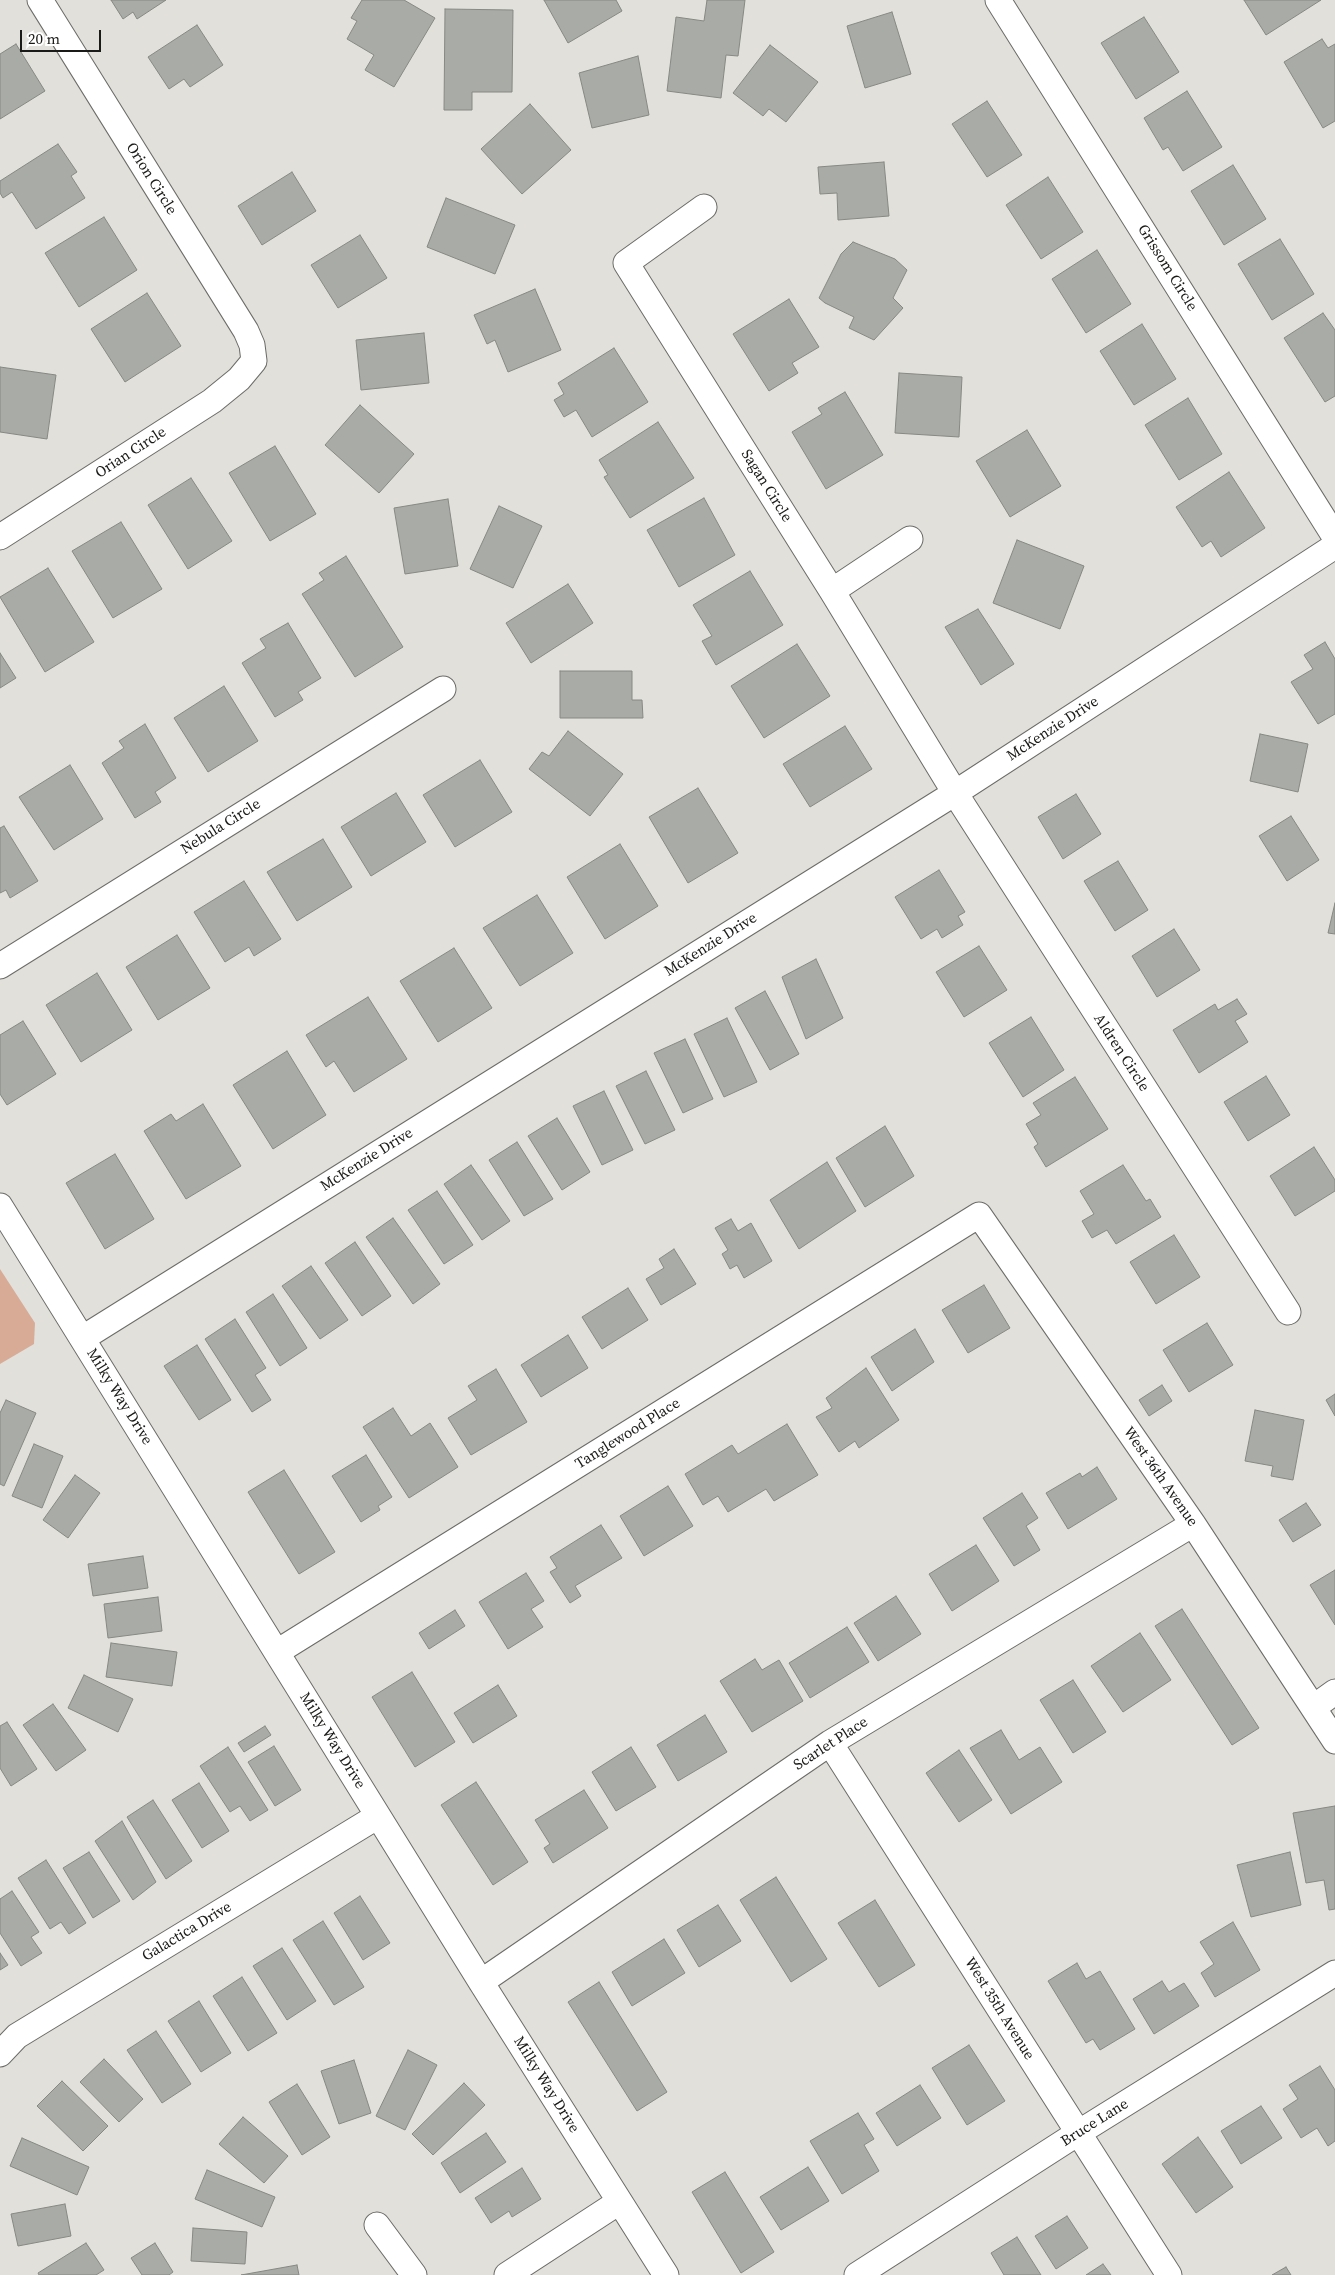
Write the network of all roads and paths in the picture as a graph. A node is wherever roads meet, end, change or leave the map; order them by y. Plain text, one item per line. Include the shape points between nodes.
1 (40, 0) edge
2 (998, 0) edge
3 (704, 207) dead end
4 (254, 361) joint
5 (0, 536) edge
6 (1335, 537) edge
7 (910, 539) dead end
8 (1335, 546) edge
9 (832, 591) junction
10 (443, 689) dead end
11 (955, 793) junction
12 (0, 966) edge
13 (0, 1206) edge
14 (979, 1215) joint
15 (1288, 1312) dead end
16 (83, 1338) junction
17 (1193, 1524) junction
18 (276, 1652) junction
19 (1335, 1692) edge
20 (1314, 1707) junction
21 (1335, 1741) edge
22 (830, 1743) junction
23 (378, 1816) junction
24 (1335, 1973) edge
25 (481, 1982) junction
26 (0, 2054) edge
27 (1078, 2133) junction
28 (619, 2202) junction
29 (377, 2225) dead end
30 (414, 2275) edge
31 (507, 2275) edge
32 (666, 2275) edge
33 (857, 2275) edge
34 (1169, 2275) edge

1 - 4 street, Orion Circle via 246,331
2 - 6 street, Grissom Circle
3 - 9 street, Sagan Circle via 626,263
4 - 5 street, Orian Circle via 239,379 212,400
7 - 9 street
8 - 11 street, McKenzie Drive
9 - 11 street, Sagan Circle
10 - 12 street, Nebula Circle
11 - 15 street, Aldren Circle
11 - 16 street, McKenzie Drive
13 - 16 street, Milky Way Drive
14 - 17 street, West 36th Avenue
14 - 18 street, Tanglewood Place
16 - 18 street, Milky Way Drive
17 - 20 street, West 36th Avenue
17 - 22 street, Scarlet Place
18 - 23 street, Milky Way Drive
19 - 20 street
20 - 21 street, West 36th Avenue
22 - 25 street, Scarlet Place
22 - 27 street, West 35th Avenue
23 - 25 street, Milky Way Drive
23 - 26 street, Galactica Drive via 17,2036
24 - 27 street, Bruce Lane
25 - 28 street, Milky Way Drive
27 - 33 street, Bruce Lane
27 - 34 street, West 35th Avenue
28 - 31 street
28 - 32 street, Milky Way Drive
29 - 30 street

